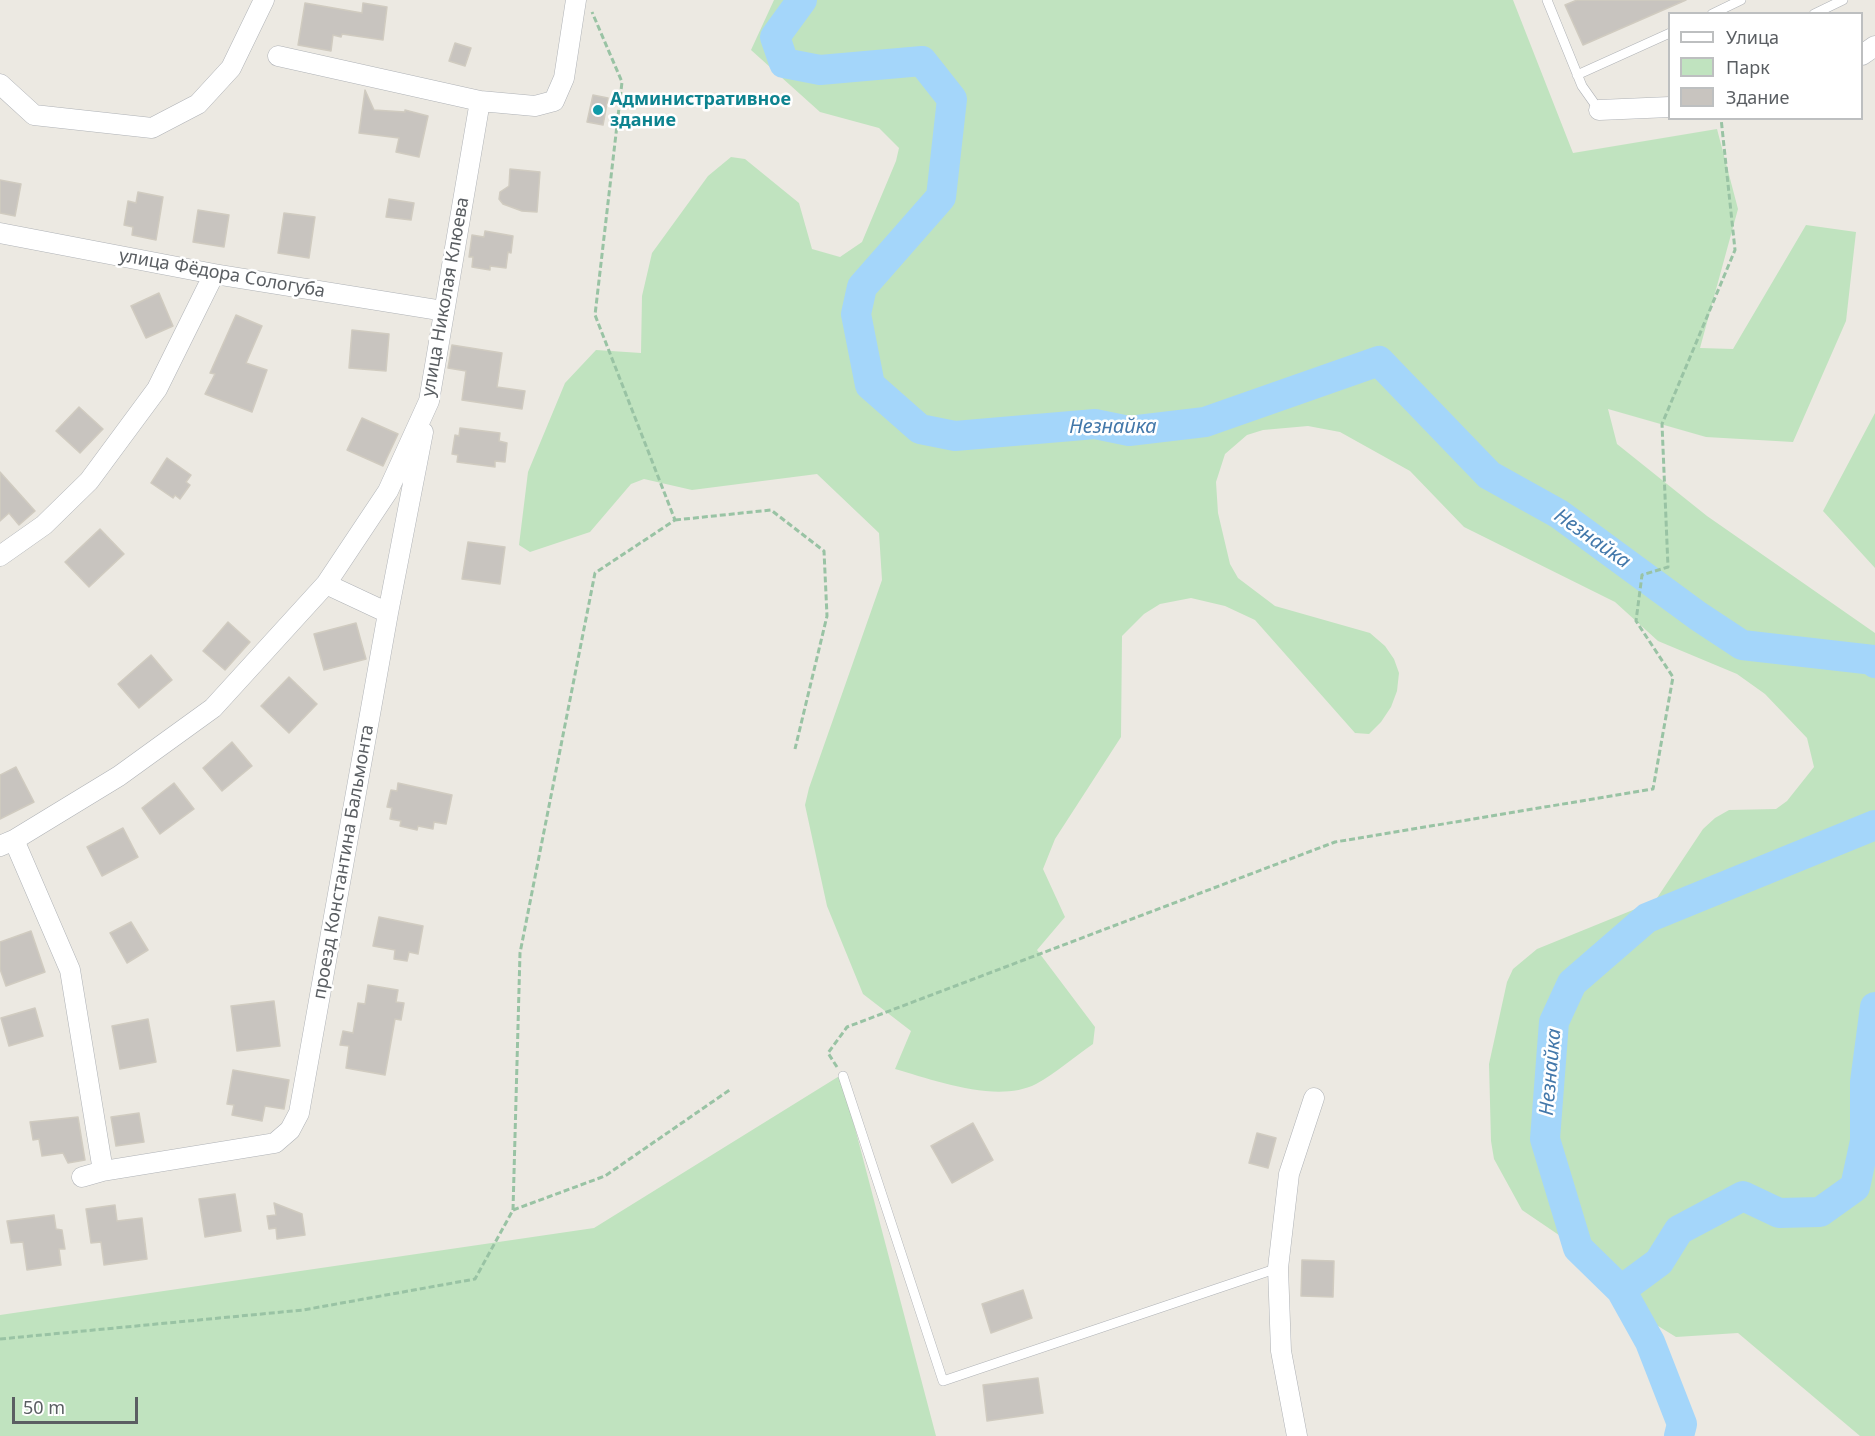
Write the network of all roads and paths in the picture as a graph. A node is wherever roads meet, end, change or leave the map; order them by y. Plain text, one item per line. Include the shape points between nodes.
1 (264, 0) edge
2 (1547, 0) edge
3 (1741, 0) edge
4 (1843, 0) edge
5 (584, 5) edge
6 (1716, 12) edge
7 (1818, 12) edge
8 (1668, 34) edge
9 (278, 56) dead end
10 (1577, 75) junction
11 (0, 84) edge
12 (480, 101) junction
13 (1668, 107) edge
14 (1599, 110) joint
15 (1721, 120) edge
16 (0, 233) edge
17 (214, 274) junction
18 (444, 311) junction
19 (429, 401) junction
20 (675, 519) junction
21 (0, 556) edge
22 (326, 584) junction
23 (388, 613) junction
24 (795, 749) dead end
25 (7, 843) edge
26 (843, 1076) joint
27 (731, 1089) dead end
28 (1314, 1098) dead end
29 (103, 1171) junction
30 (82, 1177) dead end
31 (513, 1210) junction
32 (1278, 1268) junction
33 (0, 1339) edge
34 (1297, 1436) edge

1 - 11 street via 231,68 198,104 152,128 34,115
2 - 10 lane
3 - 6 lane
4 - 7 lane
5 - 12 street via 554,101 535,106
5 - 20 path via 622,82 595,315
8 - 10 lane
9 - 12 street
10 - 14 lane
12 - 18 street, улица Николая Клюева
13 - 14 street
15 - 26 path via 1736,250 1662,424 1668,567 1642,575 1636,621 1673,677 1653,789 1335,842 847,1027 828,1053
16 - 17 street, улица Фёдора Сологуба
17 - 18 street, улица Фёдора Сологуба
17 - 21 street via 158,389 89,481 44,525
18 - 19 street, улица Николая Клюева
19 - 22 street, улица Николая Клюева via 388,491
19 - 23 street, проезд Константина Бальмонта
20 - 24 path via 771,510 825,551 827,616
20 - 31 path via 595,573 520,953
22 - 23 street
22 - 25 street, улица Николая Клюева via 213,708 118,776
23 - 29 street, проезд Константина Бальмонта via 299,1113 290,1130 275,1143
25 - 29 street via 70,970
26 - 32 lane via 943,1381
27 - 31 path via 605,1176
28 - 32 street via 1289,1174
29 - 30 street, проезд Константина Бальмонта
31 - 33 path via 476,1278 303,1310
32 - 34 street via 1281,1351

